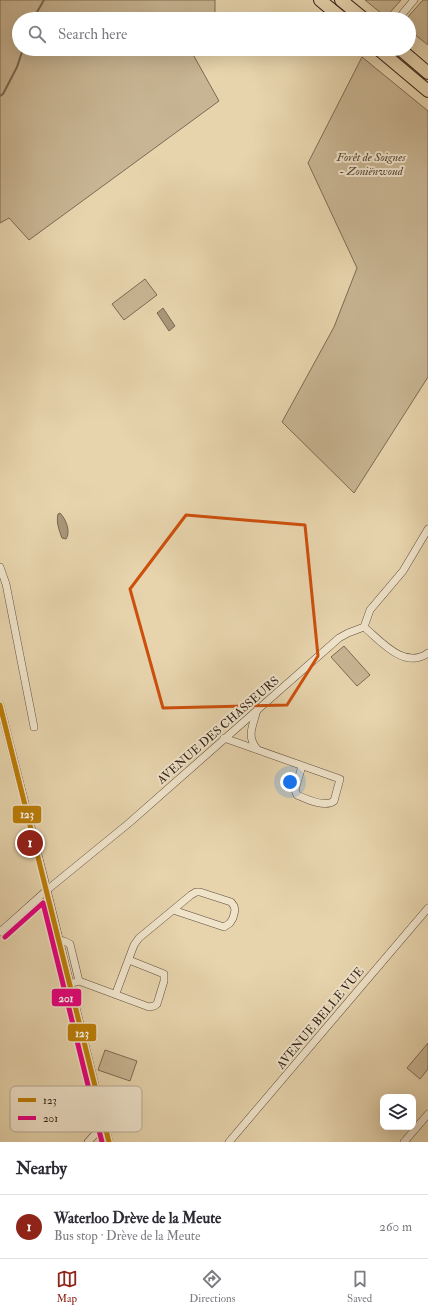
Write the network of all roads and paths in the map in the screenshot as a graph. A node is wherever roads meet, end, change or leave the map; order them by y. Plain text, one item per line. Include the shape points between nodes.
1 (320, 0) edge
2 (341, 0) edge
3 (414, 0) edge
4 (335, 12) edge
5 (356, 12) edge
6 (404, 12) edge
7 (386, 56) edge
8 (408, 56) edge
9 (428, 73) edge
10 (428, 91) edge
11 (428, 529) edge
12 (0, 567) edge
13 (364, 627) junction
14 (428, 653) edge
15 (0, 705) edge
16 (257, 710) junction
17 (34, 727) dead end
18 (224, 738) junction
19 (257, 749) junction
20 (302, 766) junction
21 (47, 890) junction
22 (428, 908) edge
23 (173, 910) junction
24 (0, 932) edge
25 (58, 940) junction
26 (129, 960) junction
27 (79, 981) junction
28 (70, 984) junction
29 (116, 993) junction
30 (95, 1086) edge
31 (428, 1114) edge
32 (97, 1132) edge
33 (106, 1132) edge
34 (88, 1142) edge
35 (108, 1142) edge
36 (229, 1142) edge
37 (404, 1142) edge

1 - 4 highway
2 - 5 highway
3 - 6 street
7 - 10 highway
8 - 9 highway
11 - 13 street via 403,571 370,610
12 - 17 street via 6,584
13 - 14 street via 397,655 422,658
13 - 16 street, AVENUE DES CHASSEURS via 339,638
15 - 21 street
16 - 18 street, AVENUE DES CHASSEURS
16 - 19 street via 250,735
18 - 19 street
18 - 21 street, AVENUE DES CHASSEURS via 129,823
19 - 20 street
20 - 20 street via 340,779 334,801 325,805 297,795 295,790
21 - 24 street, AVENUE DES CHASSEURS
21 - 25 street
22 - 36 street, AVENUE BELLE VUE
23 - 23 street via 196,892 231,902 235,910 230,923 224,928
23 - 26 street via 139,938
25 - 27 street via 70,944
25 - 28 street
26 - 29 street
26 - 29 street via 164,974 157,1004 150,1007
27 - 28 street
27 - 29 street
28 - 30 street
31 - 37 street
32 - 34 street
33 - 35 street

